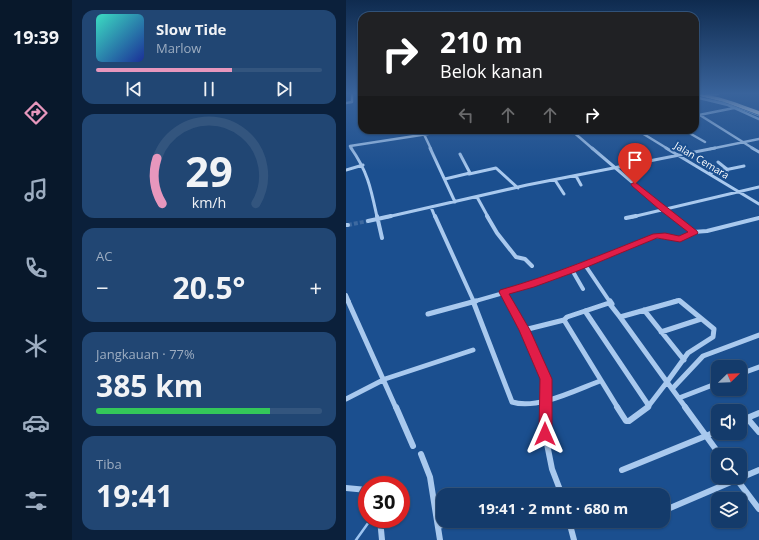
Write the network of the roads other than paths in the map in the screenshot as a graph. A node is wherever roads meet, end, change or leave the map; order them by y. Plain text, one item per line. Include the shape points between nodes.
1 (706, 119) edge
2 (425, 134) joint
3 (576, 134) edge
4 (643, 134) edge
5 (691, 134) edge
6 (759, 139) edge
7 (706, 142) dead end
8 (744, 142) junction
9 (348, 145) edge
10 (759, 152) edge
11 (460, 154) dead end
12 (679, 156) junction
13 (718, 162) dead end
14 (363, 166) junction
15 (744, 166) dead end
16 (615, 167) junction
17 (346, 170) edge
18 (728, 170) junction
19 (469, 174) junction
20 (710, 174) junction
21 (576, 176) junction
22 (445, 179) junction
23 (555, 180) junction
24 (581, 185) dead end
25 (759, 187) edge
26 (518, 188) junction
27 (739, 192) junction
28 (564, 194) dead end
29 (477, 197) junction
30 (455, 202) junction
31 (759, 204) edge
32 (431, 207) junction
33 (664, 210) junction
34 (626, 218) dead end
35 (759, 218) edge
36 (377, 219) junction
37 (368, 221) tunnel mouth
38 (695, 233) junction
39 (382, 238) dead end
40 (585, 265) junction
41 (532, 266) dead end
42 (572, 270) junction
43 (584, 289) dead end
44 (504, 292) junction
45 (346, 295) edge
46 (473, 300) junction
47 (612, 305) junction
48 (644, 310) junction
49 (585, 311) junction
50 (428, 314) dead end
51 (619, 317) junction
52 (701, 318) junction
53 (564, 320) junction
54 (524, 330) junction
55 (661, 332) junction
56 (759, 335) edge
57 (473, 350) dead end
58 (684, 360) junction
59 (759, 367) edge
60 (747, 371) edge
61 (385, 379) junction
62 (600, 381) junction
63 (666, 381) junction
64 (711, 386) edge
65 (672, 389) junction
66 (679, 398) junction
67 (346, 399) edge
68 (545, 401) junction
69 (649, 406) junction
70 (759, 413) edge
71 (747, 418) joint
72 (759, 432) edge
73 (711, 433) edge
74 (707, 435) junction
75 (413, 446) dead end
76 (715, 448) edge
77 (421, 454) dead end
78 (622, 470) dead end
79 (759, 470) edge
80 (747, 475) edge
81 (725, 484) edge
82 (740, 484) edge
83 (346, 488) edge
84 (559, 488) edge
85 (358, 489) edge
86 (670, 508) edge
87 (759, 509) edge
88 (436, 514) edge
89 (381, 528) edge
90 (438, 528) edge
91 (571, 528) edge
92 (382, 540) edge
93 (440, 540) edge
94 (574, 540) edge

1 - 8 street
2 - 9 street
2 - 22 street via 436,164
3 - 16 street
4 - 12 street, Jalan Cemara
5 - 7 street
6 - 8 street
8 - 10 street
8 - 12 street
9 - 14 street
11 - 19 street
12 - 16 street
12 - 20 street, Jalan Cemara
13 - 18 street
14 - 17 street
14 - 36 street via 371,188
15 - 18 street
16 - 21 street
16 - 33 street
18 - 20 street
19 - 22 street
19 - 26 street via 496,168
20 - 27 street, Jalan Cemara
21 - 23 street
21 - 24 street
22 - 30 street
23 - 26 street
23 - 28 street
25 - 27 street
26 - 29 street
27 - 31 street, Jalan Cemara
27 - 33 street
29 - 30 street
29 - 41 street via 498,233 516,257 525,259
30 - 32 street
32 - 36 street
32 - 46 street
33 - 34 street
33 - 38 street
35 - 38 street
36 - 37 street
36 - 39 street
38 - 40 street via 680,239 656,236
40 - 42 street
40 - 47 street
42 - 43 street
42 - 44 street
44 - 46 street
44 - 54 street
45 - 61 street
46 - 50 street
46 - 68 street via 512,402 519,404
47 - 49 street via 609,303
47 - 51 street
48 - 51 street
48 - 52 street via 678,300
48 - 55 street
49 - 53 street
49 - 69 street
51 - 63 street
52 - 55 street
52 - 58 street via 713,327 714,335 688,353
53 - 54 street
53 - 62 street
54 - 68 street via 546,379
55 - 58 street
56 - 65 street via 703,356
57 - 61 street
58 - 63 street
59 - 60 street
61 - 67 street
61 - 75 street
62 - 68 street
62 - 69 street via 626,421
63 - 65 street
63 - 69 street
64 - 66 street
65 - 66 street
66 - 74 street
68 - 84 street via 545,434 552,469
70 - 71 street
71 - 72 street
73 - 74 street
74 - 76 street
74 - 78 street
77 - 88 street via 430,477
79 - 80 street
81 - 86 street
82 - 87 street
83 - 85 street
89 - 92 street
90 - 93 street
91 - 94 street

